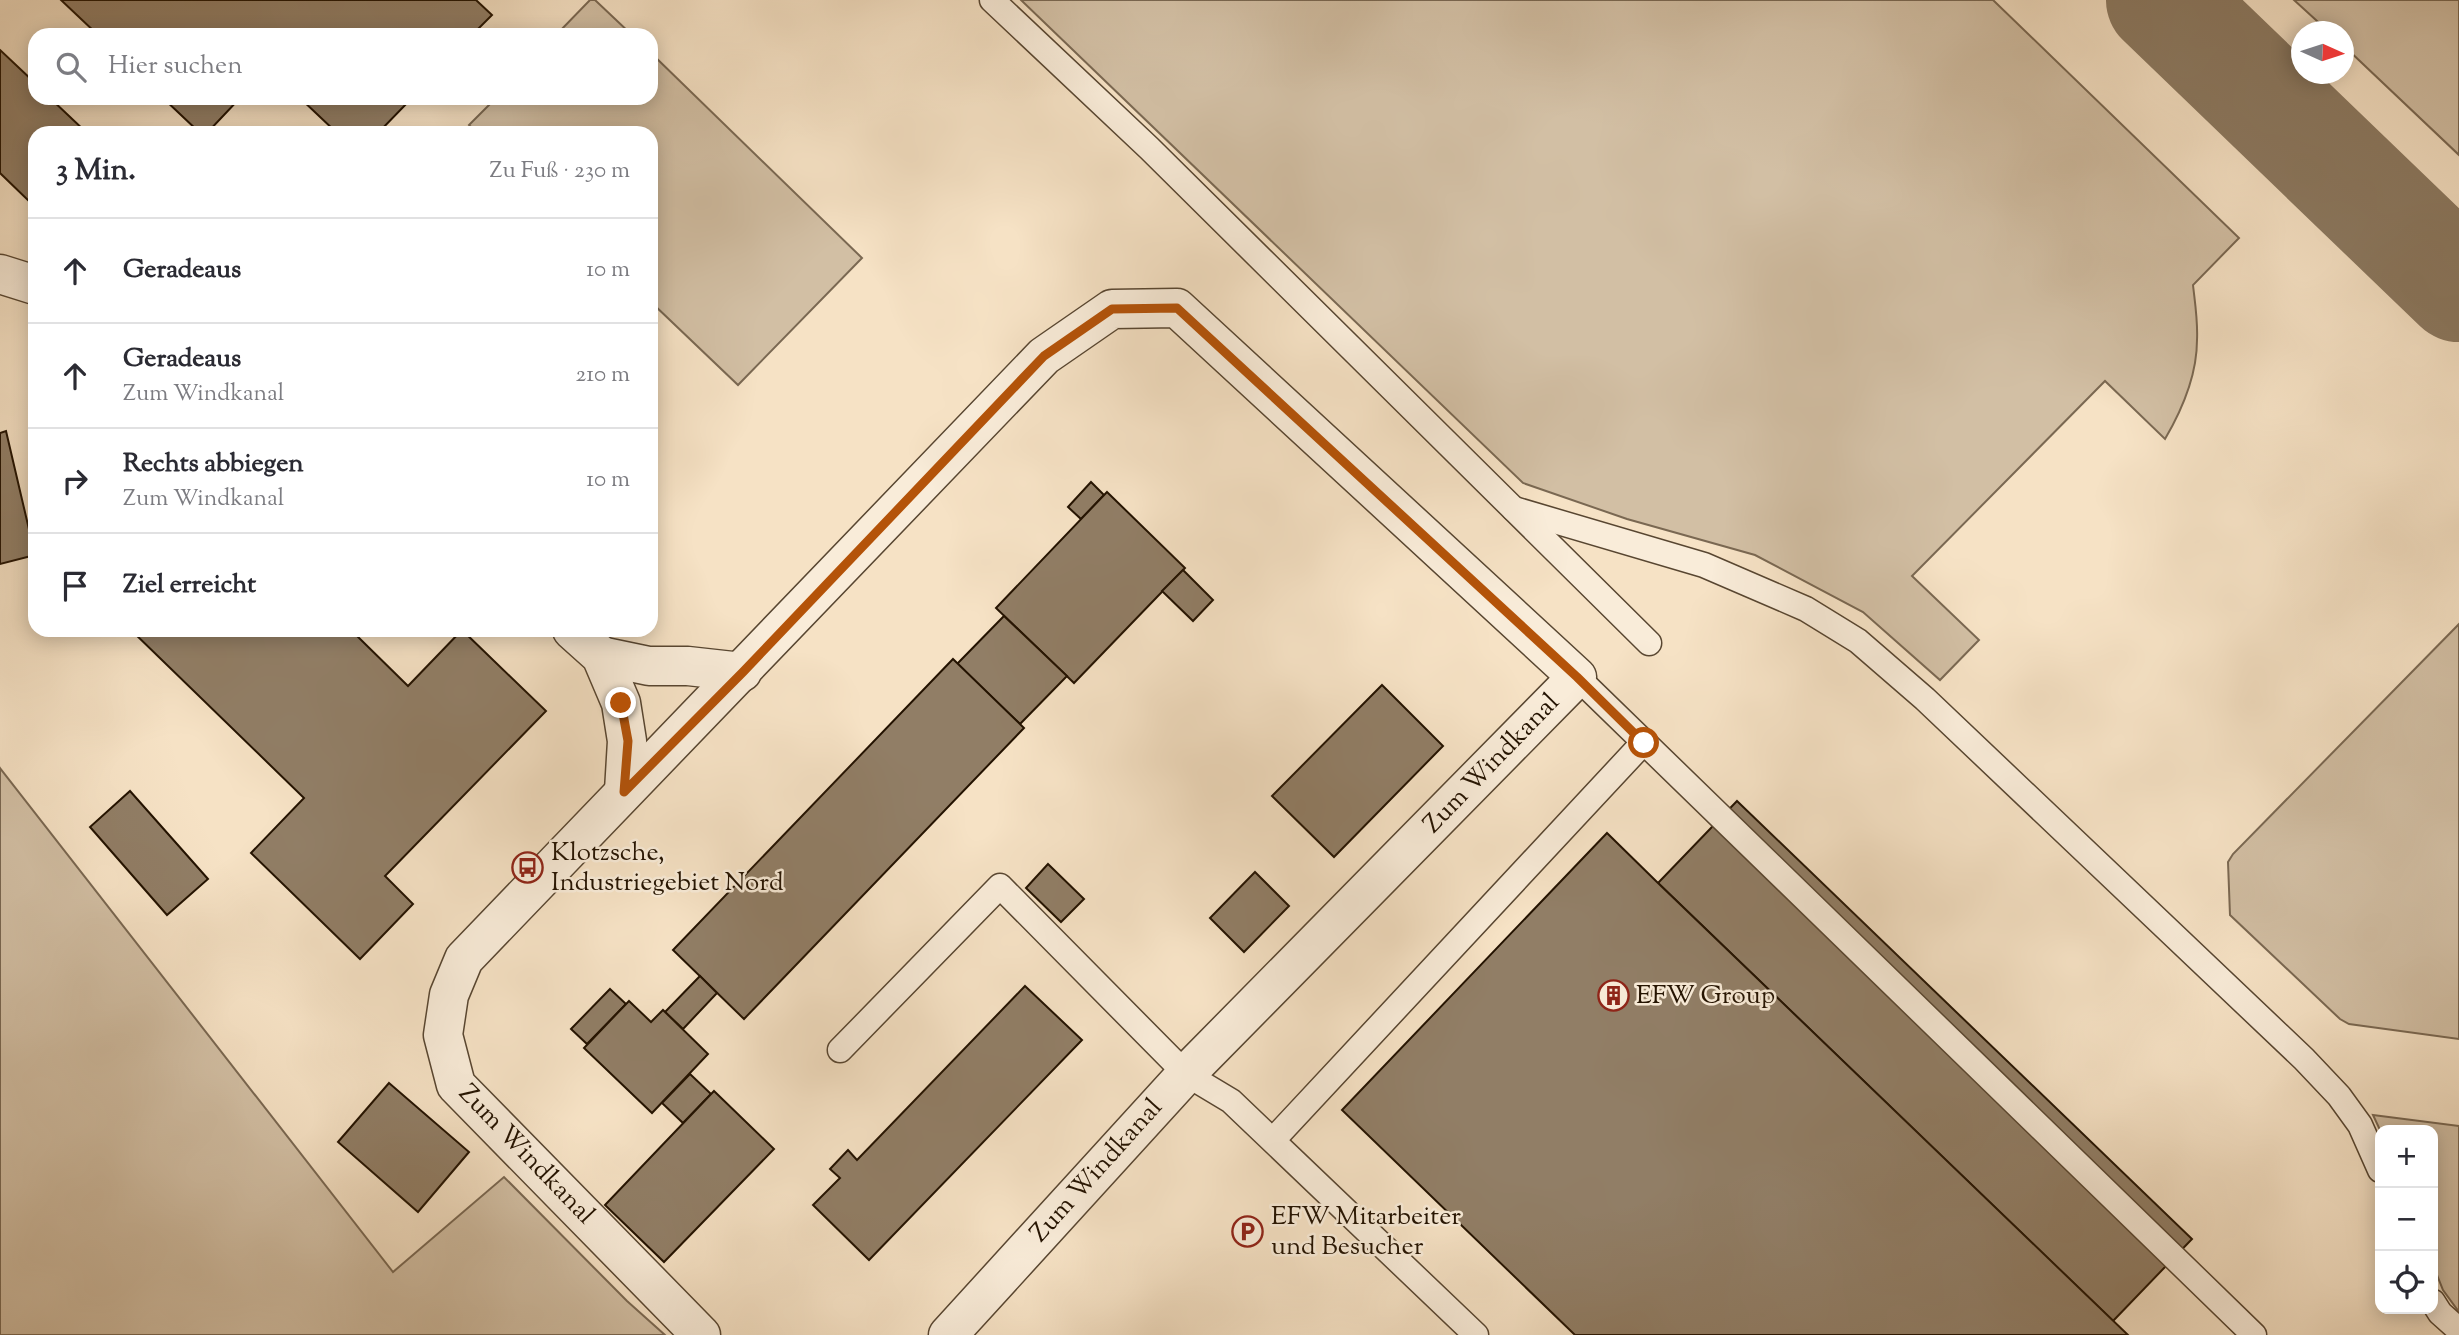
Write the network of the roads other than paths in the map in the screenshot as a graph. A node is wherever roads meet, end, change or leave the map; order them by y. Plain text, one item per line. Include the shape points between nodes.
1 (992, 0) edge
2 (0, 274) edge
3 (28, 283) edge
4 (1514, 509) junction
5 (580, 637) edge
6 (1649, 643) dead end
7 (601, 656) junction
8 (743, 672) junction
9 (1577, 677) junction
10 (1644, 743) junction
11 (624, 792) junction
12 (840, 1050) dead end
13 (1186, 1074) junction
14 (1273, 1140) junction
15 (2375, 1159) edge
16 (2438, 1310) edge
17 (2459, 1331) edge
18 (701, 1335) edge
19 (948, 1335) edge
20 (1476, 1335) edge
21 (2254, 1335) edge

1 - 4 lane via 1149,148
2 - 3 street
4 - 6 lane
4 - 15 lane via 1703,565 1806,609 1857,641 1925,699 2304,1059 2360,1125
5 - 7 street
7 - 8 street via 649,666
7 - 11 street via 621,703 628,741
8 - 9 street, Zum Windkanal via 1044,356 1112,309 1177,308
8 - 11 street, Zum Windkanal
9 - 10 lane
9 - 13 street, Zum Windkanal
10 - 14 lane
10 - 21 lane
11 - 18 street, Zum Windkanal via 464,959 449,995 443,1035 456,1085
12 - 13 lane via 1000,887
13 - 14 lane via 1231,1101
13 - 19 street, Zum Windkanal
14 - 20 lane
16 - 17 lane

